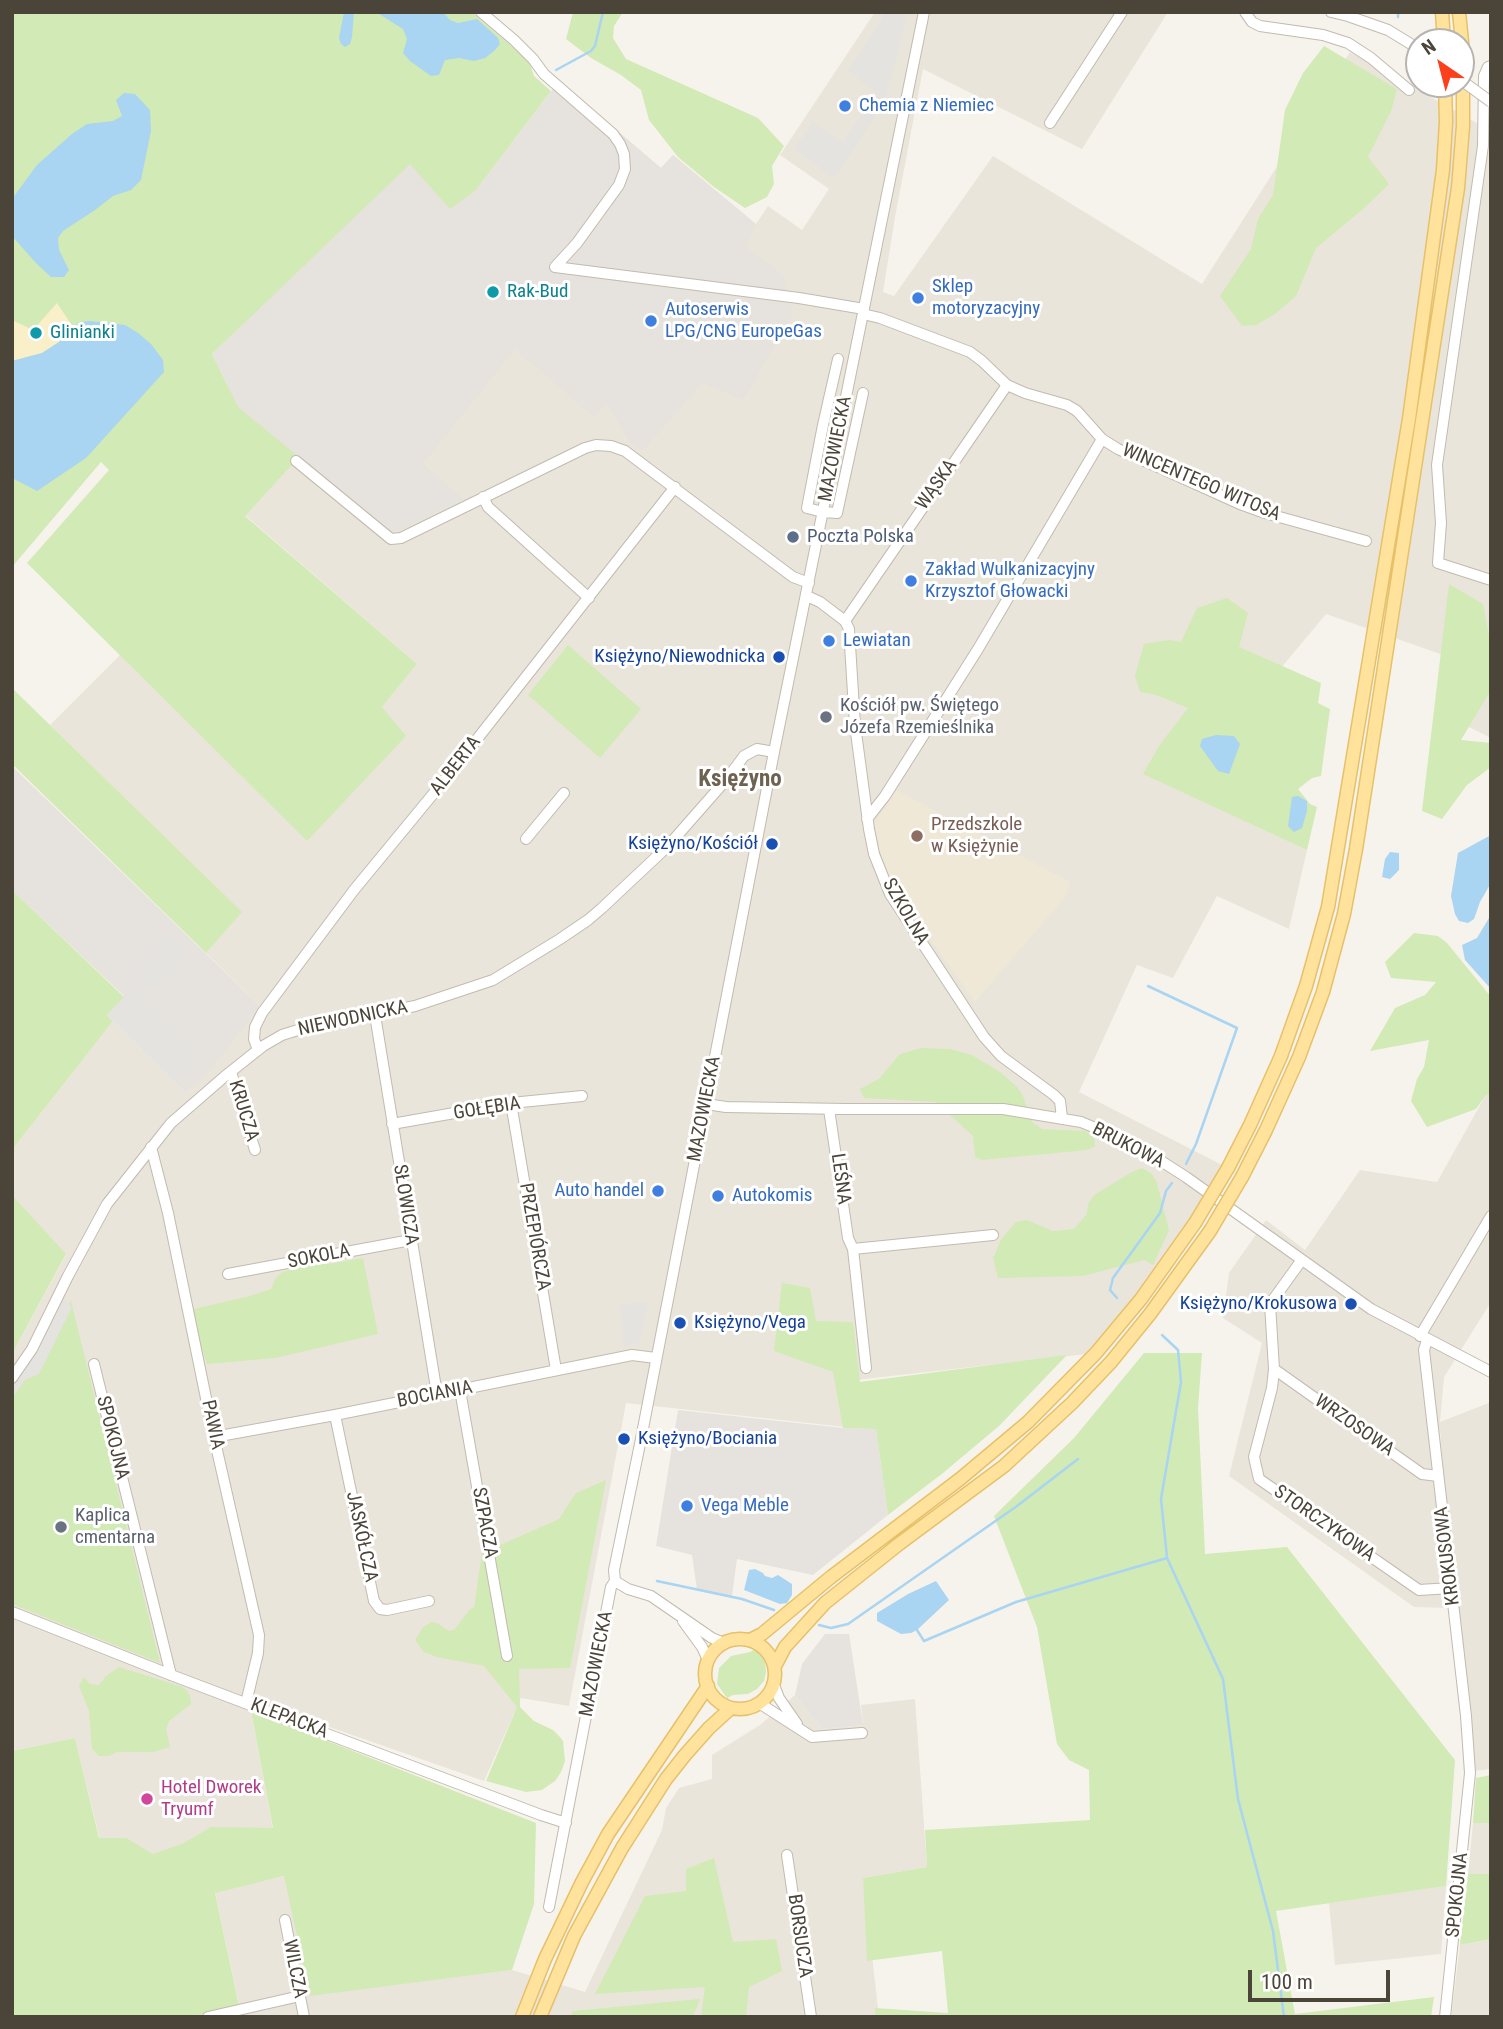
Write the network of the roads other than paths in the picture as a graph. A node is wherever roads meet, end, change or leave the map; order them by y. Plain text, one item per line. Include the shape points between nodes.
1 (481, 12) edge
2 (924, 12) edge
3 (1122, 12) edge
4 (1245, 12) edge
5 (1331, 12) edge
6 (1459, 12) edge
7 (1405, 40) edge
8 (1491, 66) edge
9 (1405, 87) edge
10 (1475, 90) edge
11 (1445, 98) edge
12 (1491, 102) edge
13 (1050, 123) dead end
14 (863, 312) junction
15 (838, 359) dead end
16 (1007, 385) junction
17 (863, 393) dead end
18 (1102, 439) junction
19 (296, 461) dead end
20 (675, 487) junction
21 (483, 497) junction
22 (823, 512) junction
23 (1366, 541) dead end
24 (1491, 580) edge
25 (810, 583) junction
26 (807, 596) junction
27 (589, 598) junction
28 (845, 621) junction
29 (774, 752) junction
30 (565, 793) dead end
31 (867, 819) junction
32 (526, 839) dead end
33 (375, 1015) junction
34 (258, 1050) junction
35 (230, 1072) junction
36 (582, 1096) dead end
37 (511, 1103) junction
38 (706, 1104) junction
39 (829, 1109) junction
40 (1062, 1118) junction
41 (392, 1124) junction
42 (151, 1147) junction
43 (255, 1150) dead end
44 (1491, 1216) edge
45 (993, 1235) dead end
46 (411, 1240) junction
47 (853, 1249) junction
48 (1301, 1261) junction
49 (228, 1274) dead end
50 (1423, 1338) junction
51 (656, 1358) junction
52 (94, 1364) dead end
53 (866, 1368) dead end
54 (1273, 1369) junction
55 (556, 1370) junction
56 (1491, 1372) edge
57 (12, 1378) edge
58 (460, 1390) junction
59 (437, 1394) junction
60 (335, 1415) junction
61 (214, 1437) junction
62 (1438, 1476) junction
63 (615, 1581) junction
64 (1451, 1588) junction
65 (429, 1601) dead end
66 (12, 1612) edge
67 (678, 1615) junction
68 (750, 1640) junction
69 (724, 1643) junction
70 (507, 1656) dead end
71 (708, 1660) junction
72 (775, 1666) junction
73 (171, 1675) junction
74 (774, 1685) junction
75 (708, 1686) junction
76 (246, 1703) junction
77 (760, 1703) junction
78 (731, 1708) junction
79 (799, 1728) junction
80 (862, 1733) dead end
81 (1470, 1773) joint
82 (566, 1823) junction
83 (787, 1855) dead end
84 (549, 1907) dead end
85 (285, 1920) dead end
86 (300, 1996) junction
87 (208, 2017) edge
88 (303, 2017) edge
89 (522, 2017) edge
90 (540, 2017) edge
91 (811, 2017) edge
92 (1446, 2017) edge

1 - 14 street, WINCENTEGO WITOSA via 613,134 624,154 619,185 555,267 799,298
2 - 14 street, MAZOWIECKA
3 - 13 street
4 - 9 street via 1260,26 1348,43
5 - 7 street
6 - 72 main road, bridge via 1463,127 1458,188 1356,849 1323,992 1298,1057 1266,1130 1210,1231 1111,1362 1004,1466 825,1603 785,1647
8 - 24 street via 1484,76 1483,146 1437,475 1438,563
10 - 12 street, bridge
11 - 68 main road, bridge via 1443,170 1409,419 1328,907 1306,986 1250,1125 1195,1223 1096,1353 1028,1422 960,1479
14 - 16 street, WINCENTEGO WITOSA via 970,352
14 - 22 street, MAZOWIECKA
15 - 22 street via 807,503 807,508
16 - 18 street, WINCENTEGO WITOSA via 1067,405
16 - 28 street, WĄSKA
17 - 22 street via 838,513
18 - 23 street, WINCENTEGO WITOSA via 1240,504
18 - 31 street via 978,649
19 - 21 street via 391,539
20 - 21 street via 625,451 597,445
20 - 25 street via 793,577
20 - 27 street, ALBERTA
21 - 27 street via 488,507
22 - 25 street, MAZOWIECKA
25 - 26 street, MAZOWIECKA
26 - 28 street
26 - 29 street, MAZOWIECKA
27 - 34 street, ALBERTA via 354,890 262,1013 255,1027
28 - 31 street, SZKOLNA via 851,638 855,725
29 - 33 street, NIEWODNICKA via 757,749 744,756 645,869 589,920 484,984
29 - 38 street, MAZOWIECKA
30 - 32 street
31 - 40 street, SZKOLNA via 874,854 890,894 984,1037 1001,1056 1060,1101
33 - 34 street, NIEWODNICKA via 301,1029
33 - 41 street, SŁOWICZA
34 - 35 street, NIEWODNICKA
35 - 42 street, NIEWODNICKA via 171,1123
35 - 43 street, KRUCZA
36 - 37 street, GOŁĘBIA
37 - 41 street, GOŁĘBIA
37 - 55 street, PRZEPIÓRCZA
38 - 39 street, BRUKOWA
38 - 51 street, MAZOWIECKA
39 - 40 street, BRUKOWA via 1003,1109
39 - 47 street, LEŚNA
40 - 48 street, BRUKOWA via 1136,1145
41 - 46 street, SŁOWICZA
42 - 57 street, NIEWODNICKA via 107,1204 32,1349
42 - 61 street, PAWIA
44 - 50 street
45 - 47 street
46 - 49 street, SOKOLA
46 - 59 street, SŁOWICZA
47 - 53 street, LEŚNA
48 - 50 street, BRUKOWA
48 - 54 street, STORCZYKOWA via 1270,1304
50 - 56 street, BRUKOWA
50 - 62 street, KROKUSOWA
51 - 55 street, BOCIANIA via 632,1355
51 - 63 street, MAZOWIECKA
52 - 73 street, SPOKOJNA
54 - 62 street, WRZOSOWA via 1422,1474
54 - 64 street, STORCZYKOWA via 1254,1457 1259,1479 1419,1590
55 - 58 street, BOCIANIA
58 - 59 street, BOCIANIA
58 - 70 street, SZPACZA
59 - 60 street, BOCIANIA
60 - 61 street, BOCIANIA
60 - 65 street, JASKÓŁCZA via 374,1601 387,1610
61 - 76 street, PAWIA via 259,1635
62 - 64 street, KROKUSOWA
63 - 67 street via 651,1595
63 - 82 street, MAZOWIECKA
64 - 81 street, KROKUSOWA
66 - 73 street, KLEPACKA
67 - 69 street
67 - 71 street
68 - 69 main road
68 - 72 main road via 763,1648
69 - 71 main road
71 - 75 main road
72 - 74 main road
73 - 76 street, KLEPACKA
74 - 77 main road
74 - 79 street
75 - 78 main road via 717,1700
75 - 89 main road via 608,1834 545,1959
76 - 82 street, KLEPACKA
77 - 78 main road via 746,1709
77 - 79 street
78 - 90 main road via 705,1731 666,1779 622,1848 574,1936
79 - 80 street via 812,1737
81 - 92 street, SPOKOJNA
82 - 84 street, MAZOWIECKA
83 - 91 street, BORSUCZA
85 - 86 street, WILCZA
86 - 87 street
86 - 88 street, WILCZA

